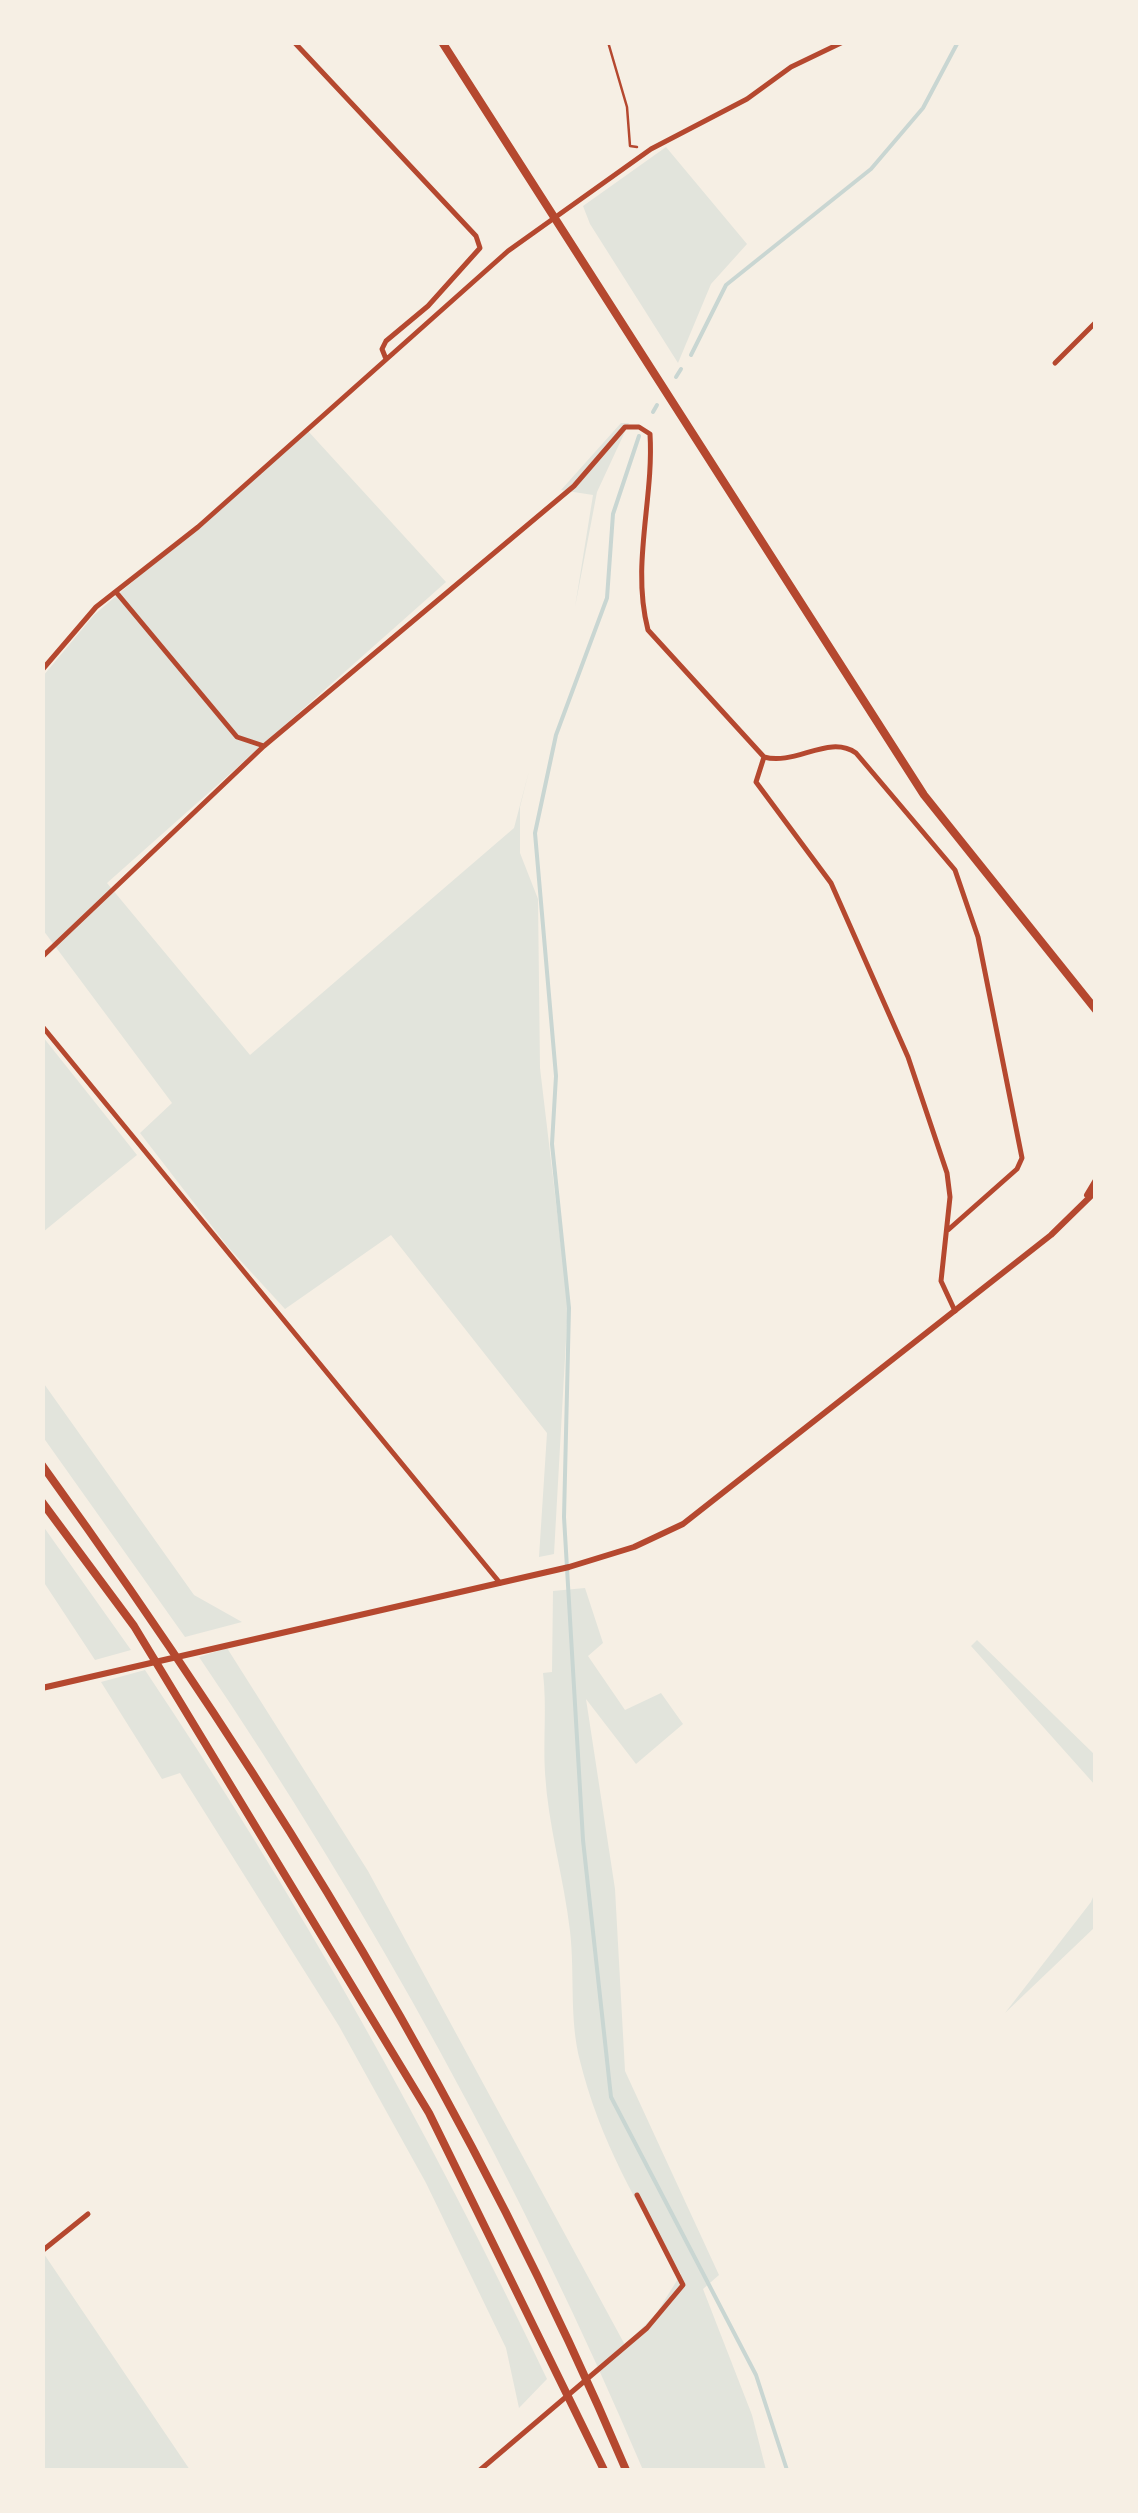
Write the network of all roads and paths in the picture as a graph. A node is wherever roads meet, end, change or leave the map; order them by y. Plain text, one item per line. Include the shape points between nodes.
1 (294, 42) edge
2 (442, 42) edge
3 (608, 42) edge
4 (844, 42) edge
5 (651, 150) junction
6 (1096, 322) edge
7 (386, 359) junction
8 (1055, 363) dead end
9 (116, 592) junction
10 (42, 670) edge
11 (264, 746) junction
12 (764, 757) junction
13 (42, 956) edge
14 (1082, 990) junction
15 (1096, 1001) edge
16 (1096, 1010) edge
17 (42, 1026) edge
18 (1096, 1180) edge
19 (1096, 1190) edge
20 (1084, 1200) junction
21 (948, 1230) junction
22 (955, 1311) junction
23 (42, 1465) edge
24 (42, 1502) edge
25 (500, 1582) junction
26 (42, 1688) edge
27 (638, 2196) dead end
28 (88, 2214) dead end
29 (42, 2251) edge
30 (480, 2470) edge
31 (604, 2470) edge
32 (626, 2470) edge

1 - 7 street via 476,236 480,248 386,341
2 - 14 highway via 924,795
3 - 5 path via 627,107 630,146
4 - 5 street
5 - 7 street via 486,270
6 - 8 street
7 - 9 street via 198,528
9 - 10 street via 70,633
9 - 11 street via 237,737
11 - 12 street via 574,486 625,427 639,427 650,434 651,454 642,575 648,630
11 - 13 street
12 - 21 street via 756,782 831,884 908,1057 946,1173
12 - 21 street via 780,762 846,746 955,870 978,937 1022,1158
14 - 15 highway
14 - 16 highway
17 - 25 street
18 - 20 main road
19 - 20 main road
20 - 22 main road via 1051,1235
21 - 22 street via 941,1281
22 - 25 main road via 683,1524 634,1547
23 - 32 highway via 184,1664 341,1912 474,2150
24 - 31 highway via 134,1626 429,2113
25 - 26 main road
27 - 30 street via 684,2285 647,2328
28 - 29 street

